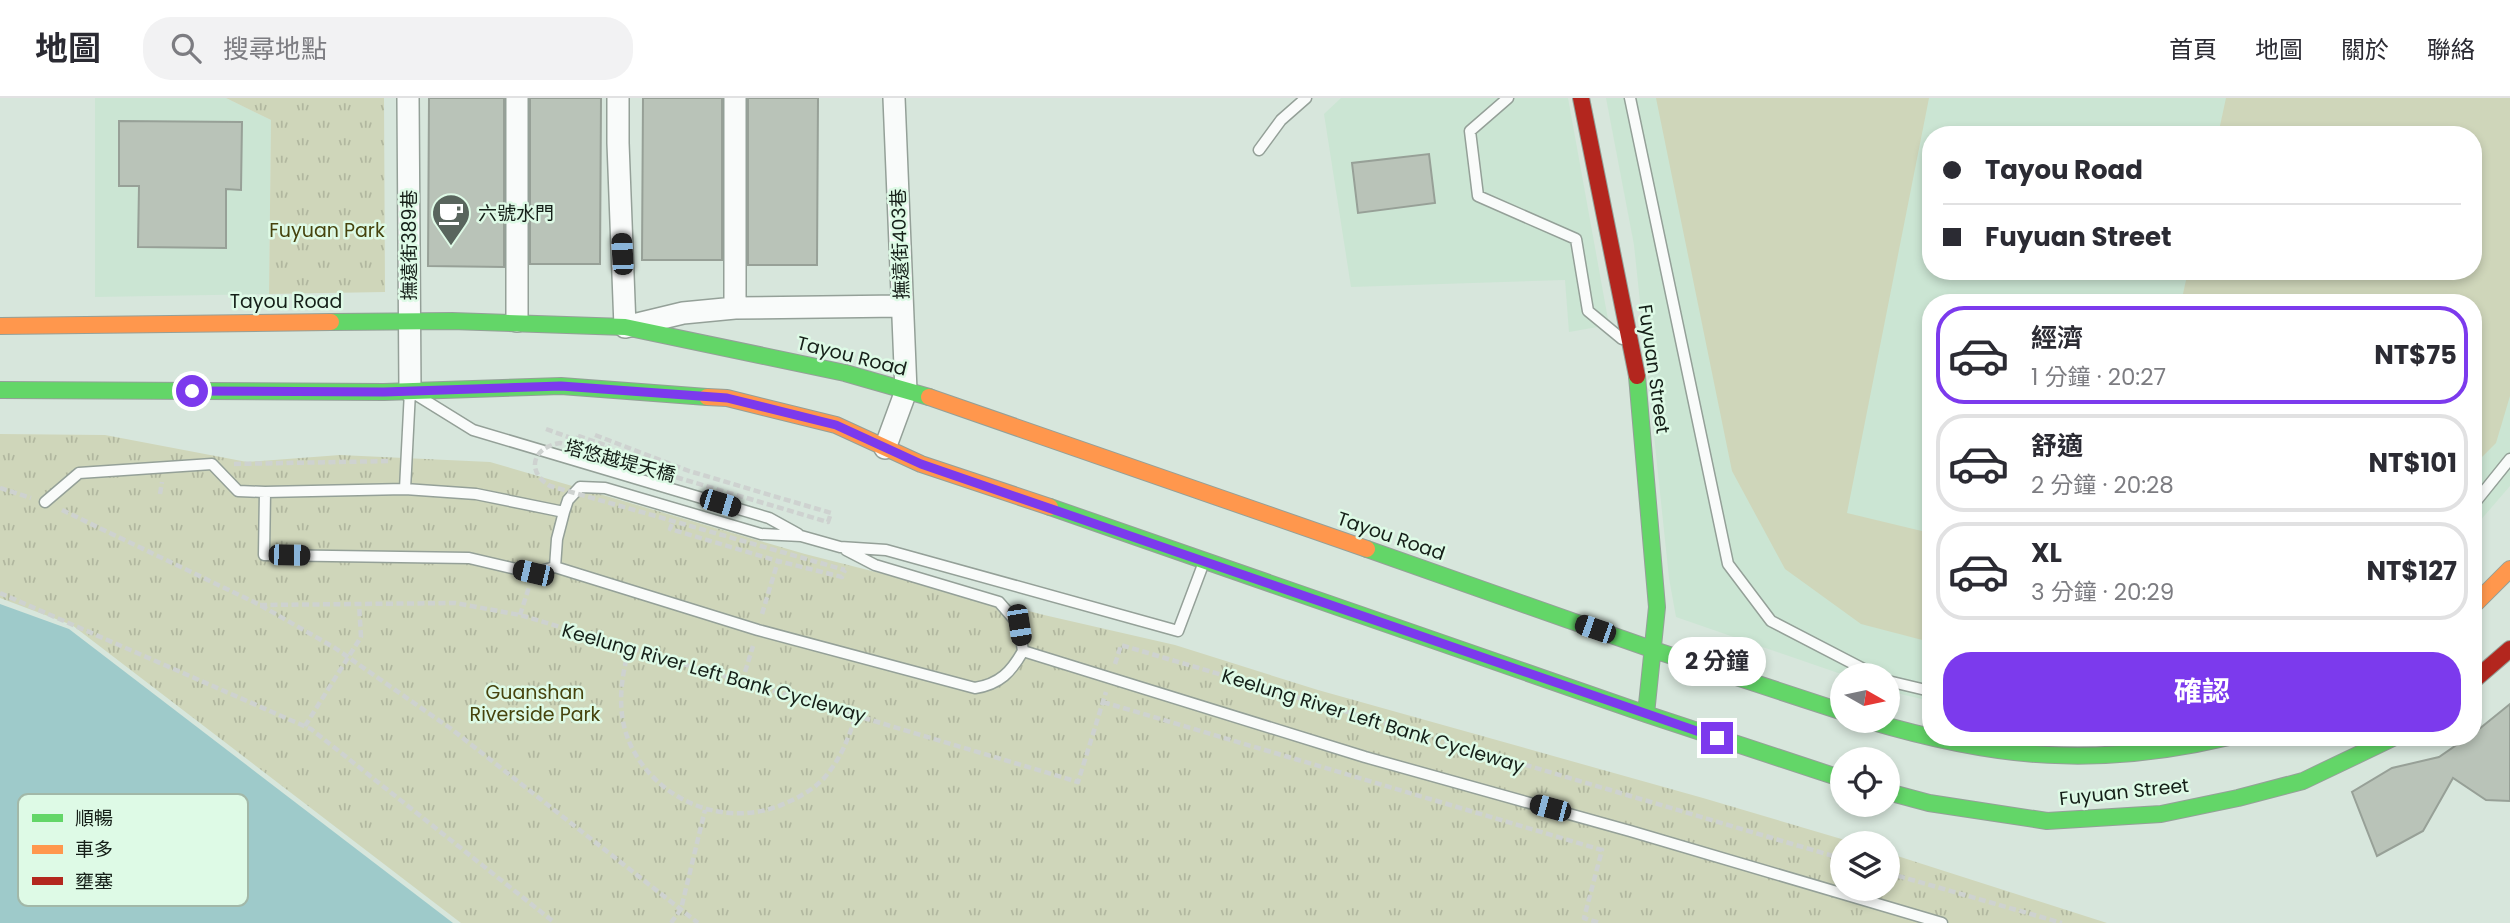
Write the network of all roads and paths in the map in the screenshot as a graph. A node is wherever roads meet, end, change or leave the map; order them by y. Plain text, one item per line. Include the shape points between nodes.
1 (408, 98) edge
2 (517, 98) edge
3 (618, 98) edge
4 (735, 98) edge
5 (894, 98) edge
6 (1306, 98) edge
7 (1508, 98) edge
8 (1581, 98) edge
9 (1630, 98) edge
10 (1259, 150) dead end
11 (901, 306) junction
12 (735, 307) junction
13 (409, 321) junction
14 (517, 321) junction
15 (0, 326) edge
16 (625, 327) junction
17 (1631, 346) junction
18 (0, 390) edge
19 (410, 391) junction
20 (906, 391) junction
21 (545, 429) dead end
22 (595, 435) dead end
23 (578, 438) junction
24 (575, 447) junction
25 (608, 448) dead end
26 (885, 448) junction
27 (2510, 460) edge
28 (406, 461) junction
29 (212, 464) junction
30 (0, 488) edge
31 (405, 489) junction
32 (265, 492) junction
33 (2482, 494) edge
34 (45, 502) junction
35 (564, 512) junction
36 (670, 529) dead end
37 (801, 536) junction
38 (840, 547) junction
39 (1205, 560) junction
40 (778, 561) junction
41 (555, 567) junction
42 (2510, 569) edge
43 (533, 573) junction
44 (0, 593) edge
45 (2482, 597) edge
46 (359, 604) junction
47 (260, 605) junction
48 (520, 615) junction
49 (758, 629) junction
50 (629, 649) junction
51 (2510, 649) edge
52 (1654, 650) junction
53 (1023, 651) junction
54 (349, 657) junction
55 (1116, 660) dead end
56 (1852, 663) edge
57 (2482, 673) edge
58 (742, 682) junction
59 (1900, 684) edge
60 (1922, 689) edge
61 (1830, 708) edge
62 (856, 715) junction
63 (1646, 715) junction
64 (305, 726) junction
65 (1900, 731) edge
66 (1922, 736) edge
67 (1963, 746) edge
68 (2191, 746) edge
69 (2376, 746) edge
70 (1830, 775) edge
71 (1900, 795) edge
72 (705, 810) junction
73 (1830, 855) edge
74 (1900, 876) edge
75 (681, 909) junction
76 (555, 923) edge
77 (671, 923) edge
78 (698, 923) edge
79 (1600, 923) edge
80 (1942, 923) edge
81 (2062, 923) edge

1 - 13 street, 撫遠街389巷
2 - 14 street
3 - 16 street
4 - 12 street
5 - 11 street, 撫遠街403巷
6 - 10 lane
7 - 17 lane via 1471,131 1478,196 1576,239 1588,311
8 - 17 main road, Fuyuan Street
9 - 56 lane via 1728,564 1771,621
11 - 12 street
11 - 20 street, 撫遠街403巷
12 - 16 street
13 - 14 main road, Tayou Road
13 - 15 main road, Tayou Road
13 - 19 street, 撫遠街389巷
14 - 16 main road, Tayou Road
16 - 20 main road, Tayou Road via 845,373
17 - 52 main road, Fuyuan Street via 1639,388 1657,607
18 - 19 main road
19 - 26 main road via 561,386 727,398 836,425
19 - 28 lane
19 - 37 lane via 473,430 769,518
20 - 26 street
20 - 52 main road, Tayou Road via 949,402
21 - 23 path
22 - 24 path, 塔悠越堤天橋, bridge via 689,471 831,513 828,522
23 - 24 path, bridge
23 - 25 path
24 - 40 path, 塔悠越堤天橋, bridge via 560,443 539,452 535,462 541,480 845,570 842,577
26 - 39 main road
27 - 33 lane
28 - 29 path
28 - 31 lane
29 - 32 lane via 238,491
29 - 34 lane via 79,473
30 - 34 path, Keelung River Left Bank Cycleway
31 - 32 lane
31 - 35 lane via 476,494
32 - 43 lane via 264,555 469,558
34 - 47 path, Keelung River Left Bank Cycleway
35 - 37 lane via 580,487 605,488 761,534
35 - 41 lane
36 - 40 path
37 - 38 lane
38 - 39 lane via 886,550 1178,631
38 - 53 lane via 875,565 999,602 1019,625
39 - 63 main road
40 - 49 path
41 - 43 lane
41 - 49 lane
42 - 45 main road
43 - 48 path
44 - 64 path
46 - 47 path, Keelung River Left Bank Cycleway
46 - 48 path, Keelung River Left Bank Cycleway via 455,603
46 - 54 path via 361,637
47 - 54 path, Keelung River Left Bank Cycleway
48 - 50 path, Keelung River Left Bank Cycleway
49 - 53 lane via 975,688 1001,680
49 - 58 path
50 - 58 path, Keelung River Left Bank Cycleway
50 - 72 path via 621,682 622,715 631,747 650,774 675,796
51 - 57 main road
52 - 61 main road
52 - 63 main road, Fuyuan Street
53 - 80 lane via 1365,757
54 - 64 path
54 - 75 path, Keelung River Left Bank Cycleway via 450,728
55 - 73 path, Keelung River Left Bank Cycleway via 1121,645
58 - 62 path, Keelung River Left Bank Cycleway
59 - 60 lane
62 - 72 path via 846,747 827,775 802,796 771,810 738,815
62 - 79 path, Keelung River Left Bank Cycleway via 1078,782 1103,702 1602,850 1584,918
63 - 70 main road
64 - 76 path
65 - 66 main road, Fuyuan Street
67 - 68 main road, Fuyuan Street via 2054,757 2135,755
69 - 71 main road, Fuyuan Street via 2303,781 2161,814 2047,821
72 - 75 path
74 - 81 path
75 - 77 path
75 - 78 path, Keelung River Left Bank Cycleway

